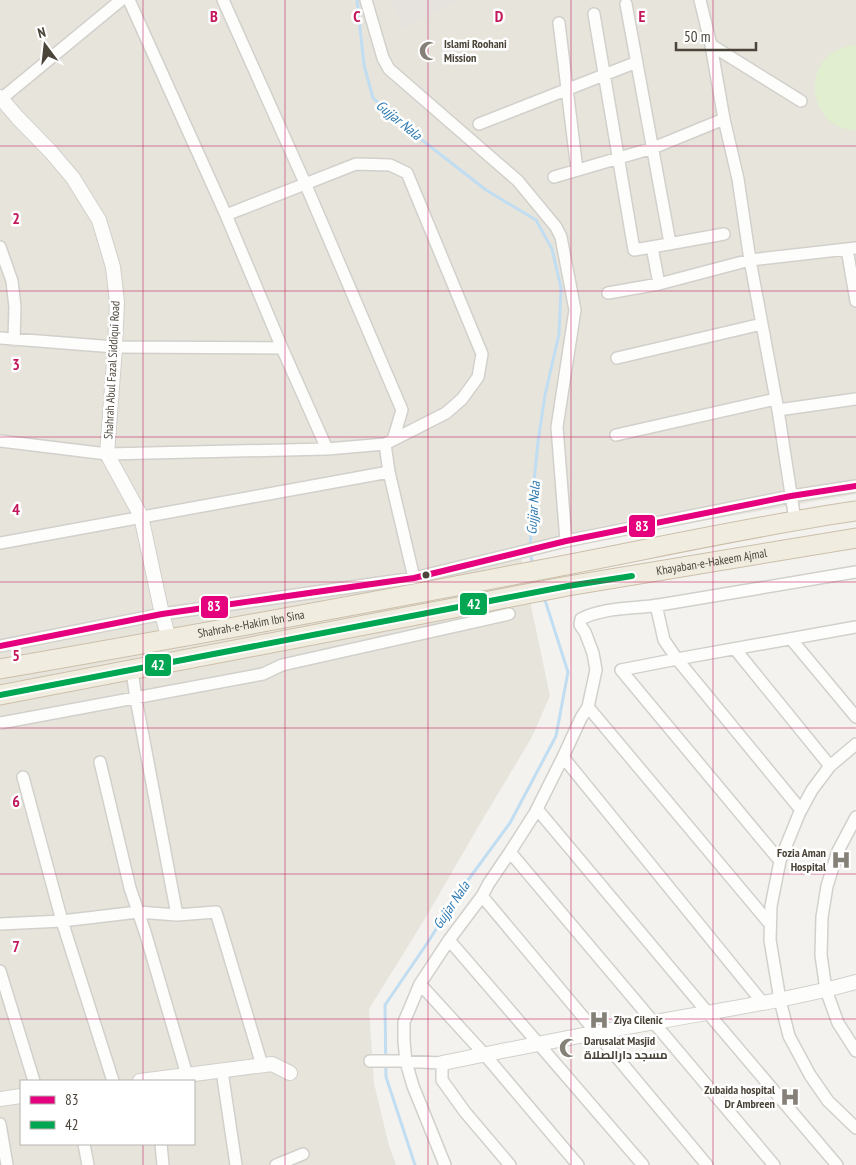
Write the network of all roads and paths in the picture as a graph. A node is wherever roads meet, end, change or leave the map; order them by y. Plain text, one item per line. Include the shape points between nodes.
1 (121, 0) edge
2 (128, 0) edge
3 (223, 0) edge
4 (366, 0) edge
5 (700, 0) edge
6 (626, 4) dead end
7 (594, 14) dead end
8 (559, 23) dead end
9 (711, 45) junction
10 (637, 62) junction
11 (604, 74) junction
12 (567, 89) junction
13 (1, 98) edge
14 (801, 102) dead end
15 (724, 119) junction
16 (479, 124) dead end
17 (653, 148) junction
18 (618, 158) junction
19 (576, 170) junction
20 (554, 177) dead end
21 (306, 183) junction
22 (226, 215) junction
23 (724, 234) dead end
24 (670, 243) junction
25 (0, 247) edge
26 (652, 247) junction
27 (852, 249) edge
28 (750, 260) junction
29 (659, 284) junction
30 (608, 293) dead end
31 (856, 301) edge
32 (762, 324) junction
33 (0, 338) edge
34 (14, 340) junction
35 (115, 347) junction
36 (282, 348) junction
37 (618, 358) dead end
38 (856, 400) edge
39 (777, 404) junction
40 (616, 434) dead end
41 (0, 441) edge
42 (389, 442) junction
43 (327, 449) junction
44 (107, 454) junction
45 (389, 472) junction
46 (856, 486) edge
47 (791, 496) junction
48 (856, 511) edge
49 (142, 516) junction
50 (795, 520) junction
51 (856, 538) edge
52 (4, 541) edge
53 (566, 541) junction
54 (856, 572) edge
55 (414, 578) junction
56 (503, 578) joint
57 (656, 605) junction
58 (507, 606) junction
59 (162, 614) junction
60 (854, 630) edge
61 (169, 639) junction
62 (791, 639) junction
63 (0, 646) edge
64 (735, 649) junction
65 (677, 659) junction
66 (0, 669) edge
67 (132, 671) junction
68 (0, 695) edge
69 (136, 699) junction
70 (588, 707) junction
71 (856, 717) edge
72 (0, 723) edge
73 (856, 744) edge
74 (563, 757) junction
75 (100, 762) dead end
76 (830, 766) junction
77 (23, 777) dead end
78 (538, 809) junction
79 (801, 810) junction
80 (856, 818) edge
81 (510, 852) junction
82 (780, 861) junction
83 (482, 896) junction
84 (138, 912) junction
85 (177, 915) junction
86 (62, 921) junction
87 (0, 924) edge
88 (770, 924) junction
89 (449, 940) junction
90 (0, 971) edge
91 (856, 982) edge
92 (420, 984) junction
93 (826, 990) junction
94 (780, 1000) junction
95 (763, 1004) junction
96 (708, 1014) junction
97 (654, 1022) junction
98 (595, 1033) junction
99 (539, 1044) junction
100 (856, 1051) edge
101 (485, 1055) junction
102 (370, 1061) dead end
103 (403, 1061) junction
104 (442, 1063) junction
105 (262, 1065) junction
106 (222, 1071) junction
107 (290, 1072) dead end
108 (187, 1075) junction
109 (34, 1080) edge
110 (113, 1080) edge
111 (154, 1080) edge
112 (20, 1096) edge
113 (0, 1099) edge
114 (0, 1124) edge
115 (856, 1128) edge
116 (84, 1145) edge
117 (160, 1145) edge
118 (303, 1154) dead end
119 (7, 1165) edge
120 (88, 1165) edge
121 (163, 1165) edge
122 (236, 1165) edge
123 (276, 1165) edge
124 (445, 1165) edge
125 (510, 1165) edge
126 (578, 1165) edge
127 (643, 1165) edge
128 (707, 1165) edge
129 (774, 1165) edge
130 (837, 1165) edge

1 - 13 street
2 - 22 street
3 - 21 street
4 - 53 street via 389,68 518,181 561,236 575,310 557,427
5 - 9 street
6 - 10 street
7 - 11 street
8 - 12 street
9 - 14 street
9 - 15 street
10 - 11 street
10 - 17 street
11 - 12 street
11 - 18 street
12 - 16 street
12 - 19 street
13 - 35 street, Shahrah Abul Fazal Siddiqui Road via 73,178 99,220 113,267
15 - 17 street
15 - 28 street via 738,179
17 - 18 street
17 - 24 street
18 - 19 street
18 - 26 street via 634,250
19 - 20 street
21 - 22 street
21 - 42 street via 402,410
21 - 42 street via 356,164 390,165 407,174 482,354 478,377 462,399 446,413
22 - 36 street
23 - 24 street
24 - 26 street
25 - 34 street via 12,281
26 - 29 street
27 - 28 street
27 - 31 street
28 - 29 street
28 - 32 street
29 - 30 street
32 - 37 street
32 - 39 street
33 - 34 street
34 - 35 street
35 - 36 street
35 - 44 street, Shahrah Abul Fazal Siddiqui Road
36 - 43 street
38 - 39 street
39 - 40 street
39 - 47 street
41 - 44 street
42 - 43 street
42 - 45 street
43 - 44 street
44 - 49 street, Shahrah Abul Fazal Siddiqui Road
45 - 49 street
45 - 55 street
46 - 47 street
47 - 50 street
47 - 53 street
48 - 50 highway, Khayaban-e-Hakeem Ajmal
49 - 52 street
49 - 59 street, Shahrah Abul Fazal Siddiqui Road
50 - 56 highway, Khayaban-e-Hakeem Ajmal
51 - 58 highway, Khayaban-e-Hakeem Ajmal via 568,586
53 - 55 street
54 - 57 street
55 - 59 street
56 - 61 highway, Shahrah-e-Hakim Ibn Sina
57 - 65 street via 664,640
57 - 70 street via 607,611 581,619 580,625 593,652 596,670
58 - 67 highway, Shahrah-e-Hakim Ibn Sina
58 - 69 street via 282,665 264,674
59 - 61 street, Shahrah Abul Fazal Siddiqui Road
59 - 63 street
60 - 62 street
61 - 66 highway, Shahrah-e-Hakim Ibn Sina
62 - 64 street
62 - 71 street
64 - 65 street
64 - 76 street
65 - 79 street
65 - 82 street via 621,670
67 - 68 highway, Shahrah-e-Hakim Ibn Sina
67 - 69 street
69 - 72 street
69 - 85 street
70 - 74 street
70 - 88 street
73 - 76 street
74 - 78 street
74 - 95 street
75 - 84 street
76 - 79 street
77 - 86 street
78 - 81 street
78 - 96 street
79 - 82 street
80 - 93 street via 838,851 824,902 821,955
81 - 83 street
81 - 97 street
82 - 88 street
83 - 89 street
83 - 98 street
84 - 85 street
84 - 86 street
84 - 108 street
85 - 105 street via 216,912
86 - 87 street
86 - 110 street
88 - 94 street
89 - 92 street
89 - 99 street
90 - 109 street
91 - 93 street
92 - 101 street
92 - 103 street via 404,1022
93 - 94 street
93 - 100 street via 838,1023
94 - 95 street
94 - 115 street via 789,1036 810,1075 828,1102
95 - 96 street
96 - 97 street
96 - 130 street
97 - 98 street
97 - 129 street
98 - 99 street
98 - 128 street
99 - 101 street
99 - 127 street
101 - 104 street
101 - 126 street
102 - 103 street
103 - 104 street
103 - 124 street
104 - 125 street via 442,1080
105 - 106 street
105 - 107 street via 272,1064
106 - 108 street
106 - 122 street
108 - 111 street
112 - 113 street
114 - 119 street
116 - 120 street
117 - 121 street
118 - 123 street

